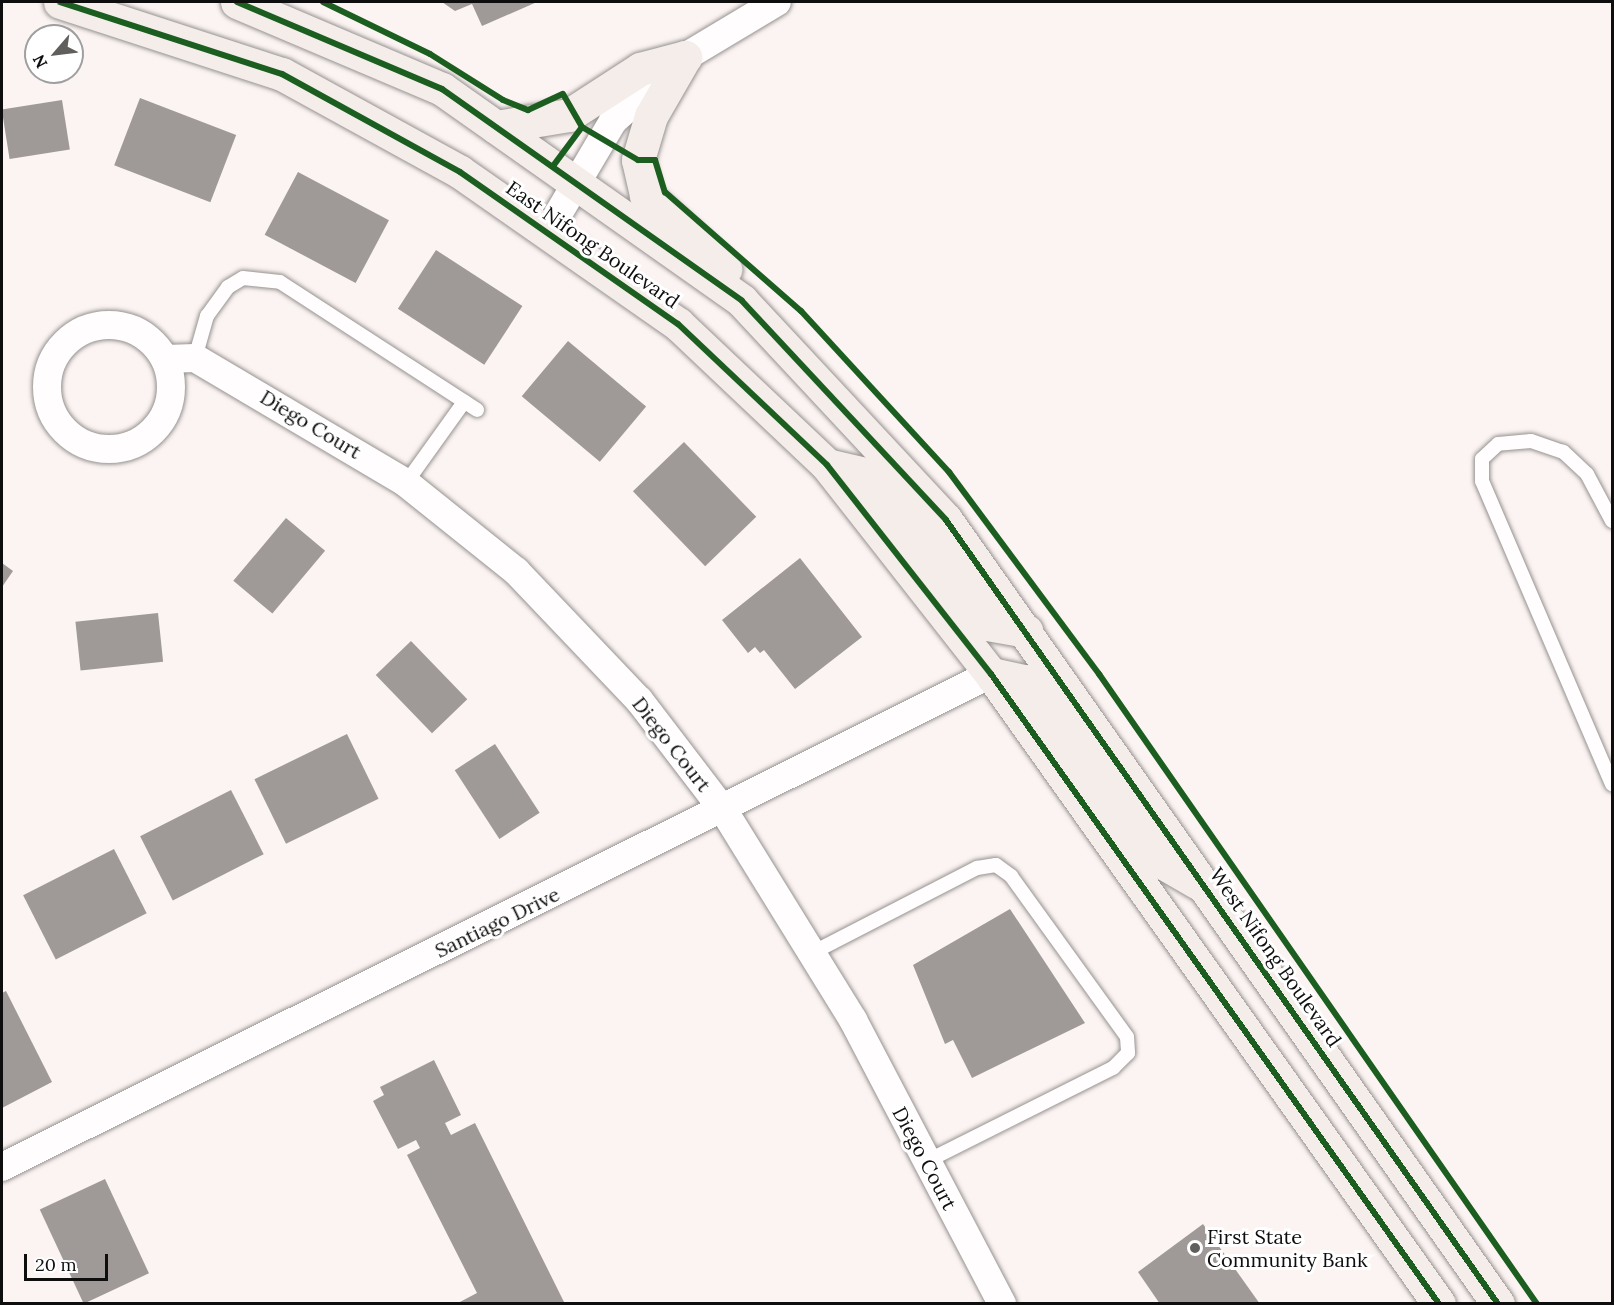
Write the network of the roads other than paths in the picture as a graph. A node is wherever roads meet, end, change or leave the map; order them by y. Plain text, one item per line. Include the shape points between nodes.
1 (60, 2) edge
2 (237, 2) edge
3 (777, 2) edge
4 (685, 57) junction
5 (496, 127) junction
6 (577, 183) junction
7 (548, 231) junction
8 (742, 301) junction
9 (195, 358) junction
10 (165, 359) junction
11 (464, 402) junction
12 (477, 410) dead end
13 (827, 465) junction
14 (406, 483) junction
15 (1612, 521) edge
16 (1026, 631) junction
17 (991, 674) junction
18 (1612, 784) edge
19 (724, 811) junction
20 (1208, 889) junction
21 (812, 953) junction
22 (927, 1161) junction
23 (2, 1167) edge
24 (1002, 1304) edge
25 (1439, 1304) edge
26 (1498, 1304) edge

1 - 7 main road, East Nifong Boulevard via 282,74 460,171
2 - 5 main road, East Nifong Boulevard via 442,89
3 - 4 street
4 - 5 main road via 640,69 569,115
4 - 6 street via 613,121
4 - 8 main road via 651,116 638,160 646,196 723,264
5 - 6 main road, East Nifong Boulevard
6 - 7 street
6 - 8 main road, East Nifong Boulevard
7 - 13 main road, East Nifong Boulevard via 678,324
8 - 16 main road, East Nifong Boulevard via 946,520
9 - 10 street
9 - 11 lane via 207,316 228,287 243,278 280,282
9 - 14 street, Diego Court
10 - 10 street via 138,333 123,327 90,328 71,338 50,366 47,395 54,416 67,433 88,445 112,449 133,445 163,418 171,379
11 - 12 lane
11 - 14 lane
13 - 16 main road via 870,475 987,624
13 - 17 main road, East Nifong Boulevard
14 - 19 street, Diego Court via 516,571 639,700
15 - 18 lane via 1587,474 1563,452 1531,441 1498,444 1482,459 1482,481
16 - 20 main road, West Nifong Boulevard
17 - 19 street, Santiago Drive
17 - 20 main road via 1024,681 1153,857
17 - 25 main road
19 - 21 street, Diego Court
19 - 23 street, Santiago Drive
20 - 26 main road, West Nifong Boulevard
21 - 22 street, Diego Court
21 - 22 lane via 977,868 996,865 1011,876 1127,1037 1128,1053 1113,1068
22 - 24 street, Diego Court

